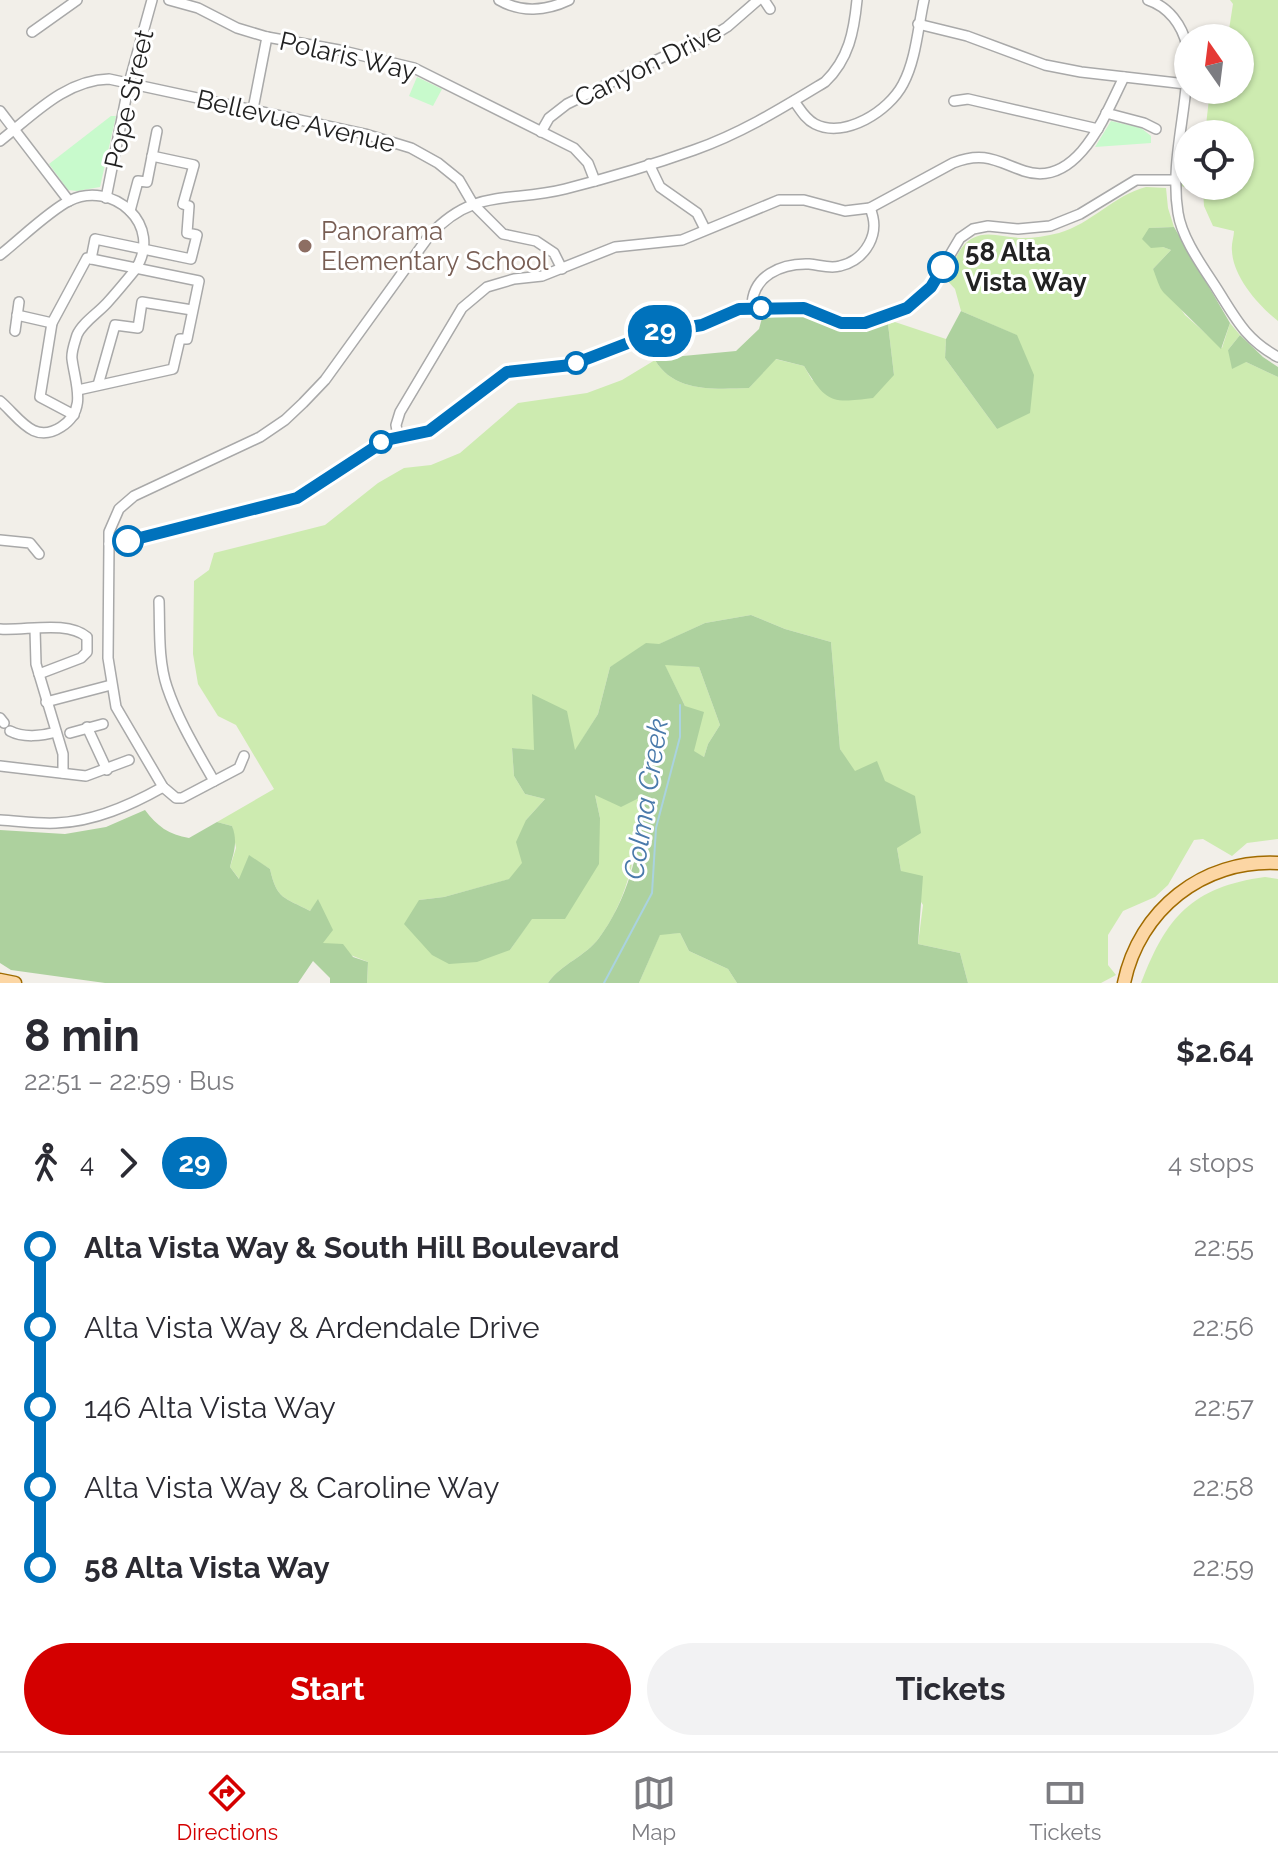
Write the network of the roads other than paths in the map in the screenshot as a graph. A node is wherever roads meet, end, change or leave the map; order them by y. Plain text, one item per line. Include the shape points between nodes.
1 (152, 0) edge
2 (169, 0) edge
3 (499, 0) edge
4 (569, 0) edge
5 (857, 0) edge
6 (924, 0) edge
7 (1148, 0) edge
8 (81, 2) edge
9 (764, 3) edge
10 (918, 24) junction
11 (1177, 24) edge
12 (32, 32) dead end
13 (267, 37) junction
14 (1124, 77) junction
15 (129, 83) junction
16 (1174, 83) edge
17 (794, 101) junction
18 (954, 101) dead end
19 (253, 109) junction
20 (0, 111) edge
21 (1106, 113) junction
22 (1098, 129) junction
23 (1156, 129) dead end
24 (14, 130) junction
25 (157, 131) dead end
26 (541, 132) junction
27 (0, 141) edge
28 (152, 156) junction
29 (649, 164) junction
30 (1174, 180) edge
31 (595, 181) junction
32 (106, 198) junction
33 (1177, 200) edge
34 (69, 201) junction
35 (473, 204) junction
36 (870, 208) junction
37 (130, 211) junction
38 (705, 229) junction
39 (145, 250) junction
40 (0, 255) edge
41 (91, 259) junction
42 (562, 269) junction
43 (135, 270) junction
44 (19, 302) dead end
45 (752, 307) junction
46 (192, 310) junction
47 (17, 315) junction
48 (52, 323) junction
49 (15, 331) dead end
50 (1278, 357) edge
51 (98, 385) junction
52 (78, 390) junction
53 (0, 401) edge
54 (74, 415) junction
55 (398, 436) junction
56 (0, 540) edge
57 (109, 544) junction
58 (39, 554) dead end
59 (159, 601) dead end
60 (0, 629) edge
61 (35, 629) junction
62 (39, 674) junction
63 (111, 685) junction
64 (46, 702) junction
65 (5, 724) edge
66 (103, 724) dead end
67 (87, 727) junction
68 (56, 732) junction
69 (70, 733) dead end
70 (244, 756) dead end
71 (129, 760) dead end
72 (0, 766) edge
73 (107, 770) junction
74 (63, 773) junction
75 (214, 781) junction
76 (163, 787) junction
77 (0, 820) edge
78 (1278, 863) edge
79 (0, 980) edge
80 (15, 983) edge
81 (1124, 983) edge

1 - 15 street, Pope Street
2 - 13 street, Polaris Way
3 - 4 street via 529,10
5 - 17 street via 843,61 825,82
6 - 10 street
7 - 11 street via 1160,4
8 - 12 street
9 - 26 street, Canyon Drive via 701,43 567,104
10 - 14 street via 1045,65
10 - 17 street via 904,83 872,115 851,126 831,128 808,119
13 - 19 street
13 - 26 street, Polaris Way via 400,63
14 - 16 street
14 - 21 street
15 - 19 street, Bellevue Avenue
15 - 24 street, Bellevue Avenue via 81,83
15 - 32 street, Pope Street
17 - 29 street via 736,134
18 - 22 street via 968,99
19 - 35 street, Bellevue Avenue via 411,148 459,180
20 - 24 street
21 - 22 street
21 - 23 street
22 - 36 street via 1085,150 1061,167 1034,172 995,159 967,159
24 - 27 street, Bellevue Avenue
24 - 34 street
25 - 28 street
26 - 31 street, Polaris Way via 581,155
28 - 37 street via 147,182 138,181
28 - 39 street via 194,165 183,204 189,206 187,233 197,235 191,259
29 - 31 street
29 - 38 street via 660,187 697,213
30 - 45 street via 1136,180 1050,226 973,229 960,238 920,298 880,319 851,324 804,308
31 - 35 street
32 - 34 street
32 - 37 street
33 - 50 street via 1178,216 1196,255 1243,330
34 - 40 street
35 - 42 street, Bellevue Avenue via 503,234 536,241 554,253
35 - 57 street via 429,236 325,380 285,420 134,496 119,509
36 - 38 street via 845,211 785,200
36 - 45 street via 872,238 856,259 833,268 799,265 771,272 755,288
37 - 39 street via 144,233
38 - 42 street via 673,243 615,247
39 - 41 street via 95,239
39 - 43 street
41 - 43 street
41 - 48 street
42 - 55 street via 495,284 467,302 400,412
43 - 46 street via 199,281
43 - 52 street via 78,331 71,355
44 - 47 street
45 - 55 street via 702,325 654,333 571,365 507,372 429,431
46 - 51 street via 187,339 180,339 173,369
46 - 51 street via 142,302 138,328 115,325
47 - 48 street
47 - 49 street
48 - 54 street via 40,397
51 - 52 street
52 - 54 street
53 - 54 street via 31,431 62,427
55 - 57 street via 297,498
56 - 58 street via 30,543
57 - 63 street
59 - 75 street via 166,684
60 - 61 street
61 - 62 street
61 - 62 street via 79,630 89,643 81,658
62 - 64 street
63 - 64 street
63 - 76 street via 116,707
64 - 68 street
65 - 68 street via 17,735
66 - 67 street
67 - 69 street
67 - 73 street
68 - 74 street
70 - 75 street via 239,768
71 - 73 street
72 - 74 street
73 - 74 street via 86,776
75 - 76 street via 182,798
76 - 77 street via 93,817 58,823
78 - 81 main road via 1226,869 1176,895 1140,938
79 - 80 main road

